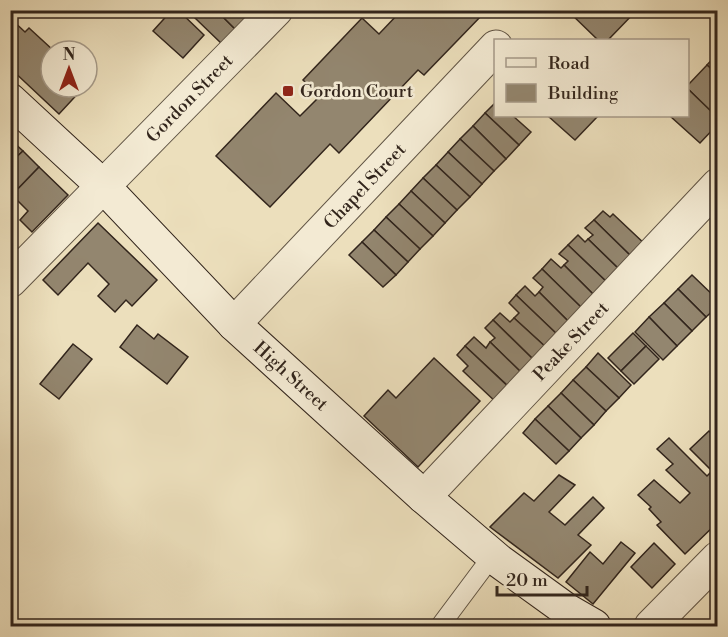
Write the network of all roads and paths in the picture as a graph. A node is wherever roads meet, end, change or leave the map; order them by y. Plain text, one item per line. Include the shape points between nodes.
1 (276, 10) edge
2 (494, 48) edge
3 (10, 100) edge
4 (717, 185) edge
5 (104, 187) junction
6 (10, 281) edge
7 (234, 324) junction
8 (424, 497) junction
9 (493, 555) junction
10 (717, 558) edge
11 (446, 625) edge
12 (594, 627) edge
13 (651, 627) edge

1 - 5 street, Gordon Street
2 - 7 street, Chapel Street
3 - 5 street, High Street
4 - 8 street, Peake Street
5 - 6 street, Gordon Street
5 - 7 street, High Street
7 - 8 street, High Street
8 - 9 street, High Street
9 - 11 lane
9 - 12 street, High Street
10 - 13 street

